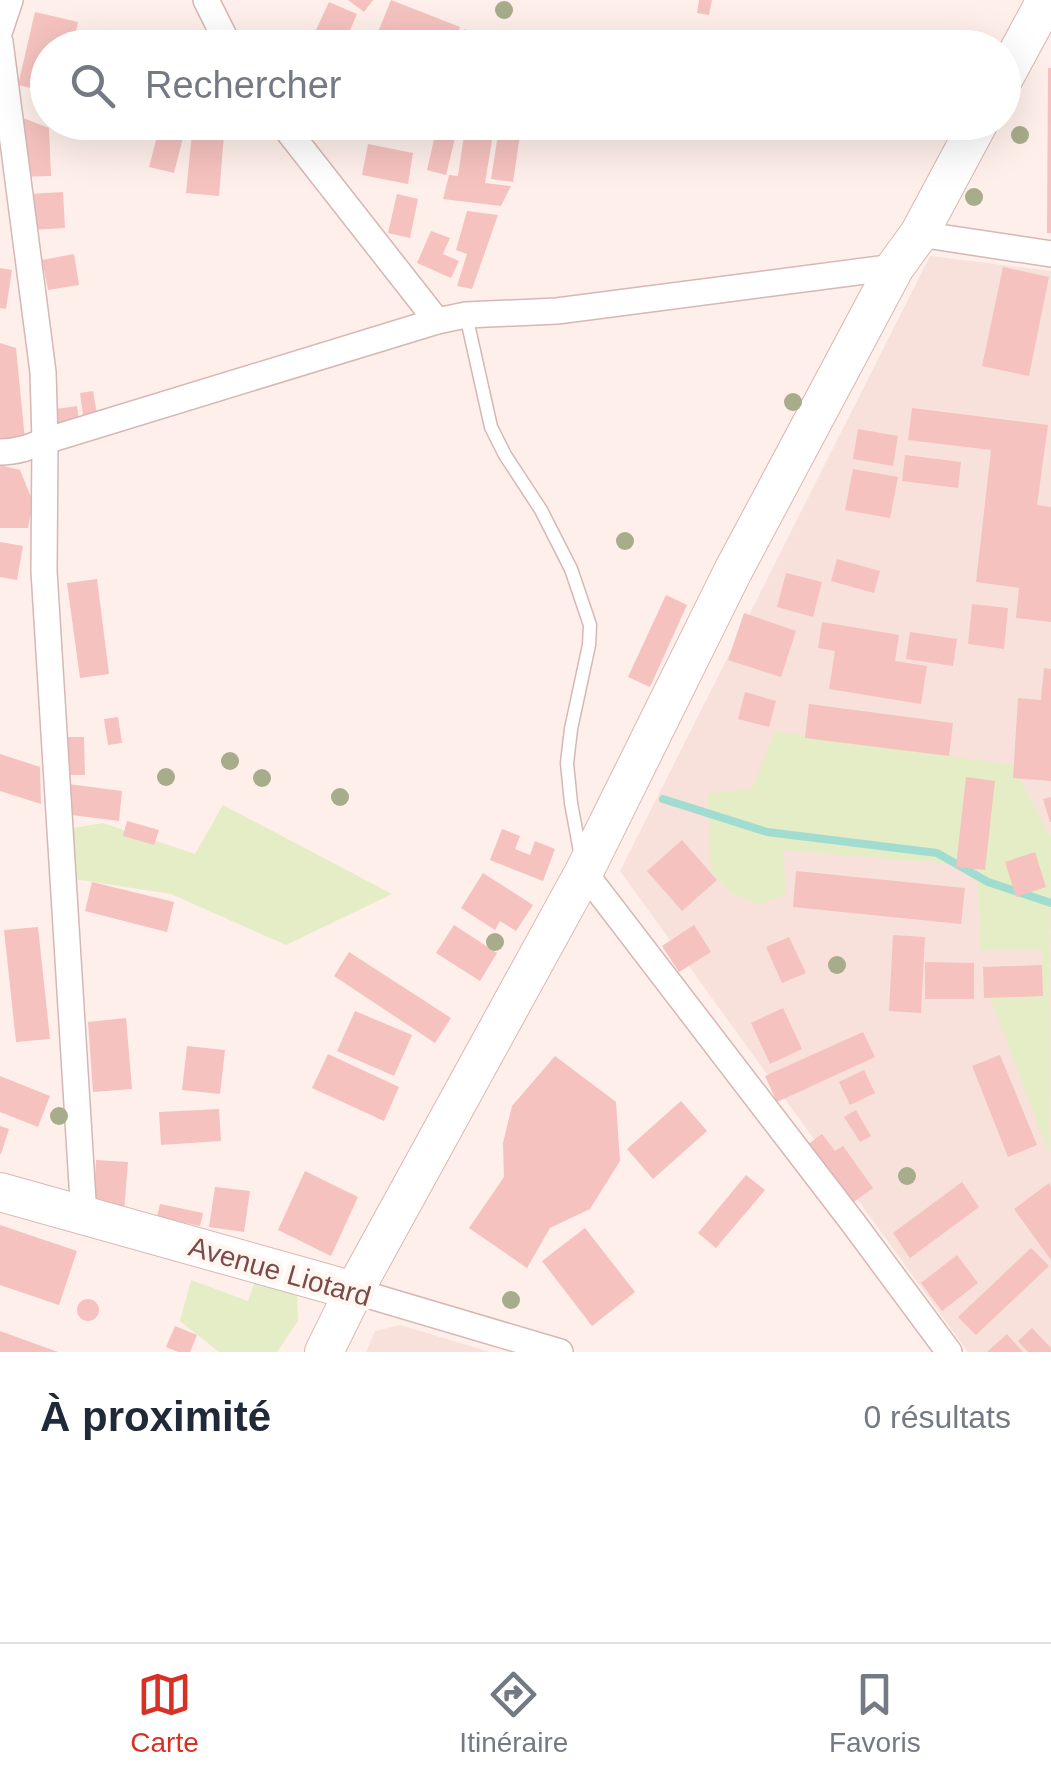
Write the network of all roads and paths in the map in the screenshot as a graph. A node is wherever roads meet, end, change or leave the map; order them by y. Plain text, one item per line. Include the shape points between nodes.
1 (10, 0) edge
2 (206, 0) edge
3 (1046, 0) edge
4 (0, 30) edge
5 (221, 30) edge
6 (0, 42) edge
7 (1021, 46) edge
8 (295, 140) edge
9 (969, 140) edge
10 (918, 234) junction
11 (1051, 254) edge
12 (896, 267) junction
13 (466, 315) junction
14 (437, 321) junction
15 (45, 441) junction
16 (0, 452) edge
17 (584, 872) junction
18 (0, 1192) edge
19 (84, 1217) junction
20 (354, 1292) junction
21 (324, 1352) edge
22 (560, 1352) edge
23 (949, 1352) edge

1 - 4 street
2 - 5 street
3 - 7 street
6 - 15 street via 43,372
8 - 14 street
9 - 10 street
10 - 11 street
10 - 12 street
12 - 13 street via 557,311
12 - 17 street
13 - 14 street
13 - 17 lane via 491,426 571,569 590,625 567,763
14 - 15 street
15 - 16 street
15 - 19 street via 44,570
17 - 20 street
17 - 23 street
18 - 19 street, Avenue Liotard
19 - 20 street, Avenue Liotard
20 - 21 street
20 - 22 street, Avenue Liotard

